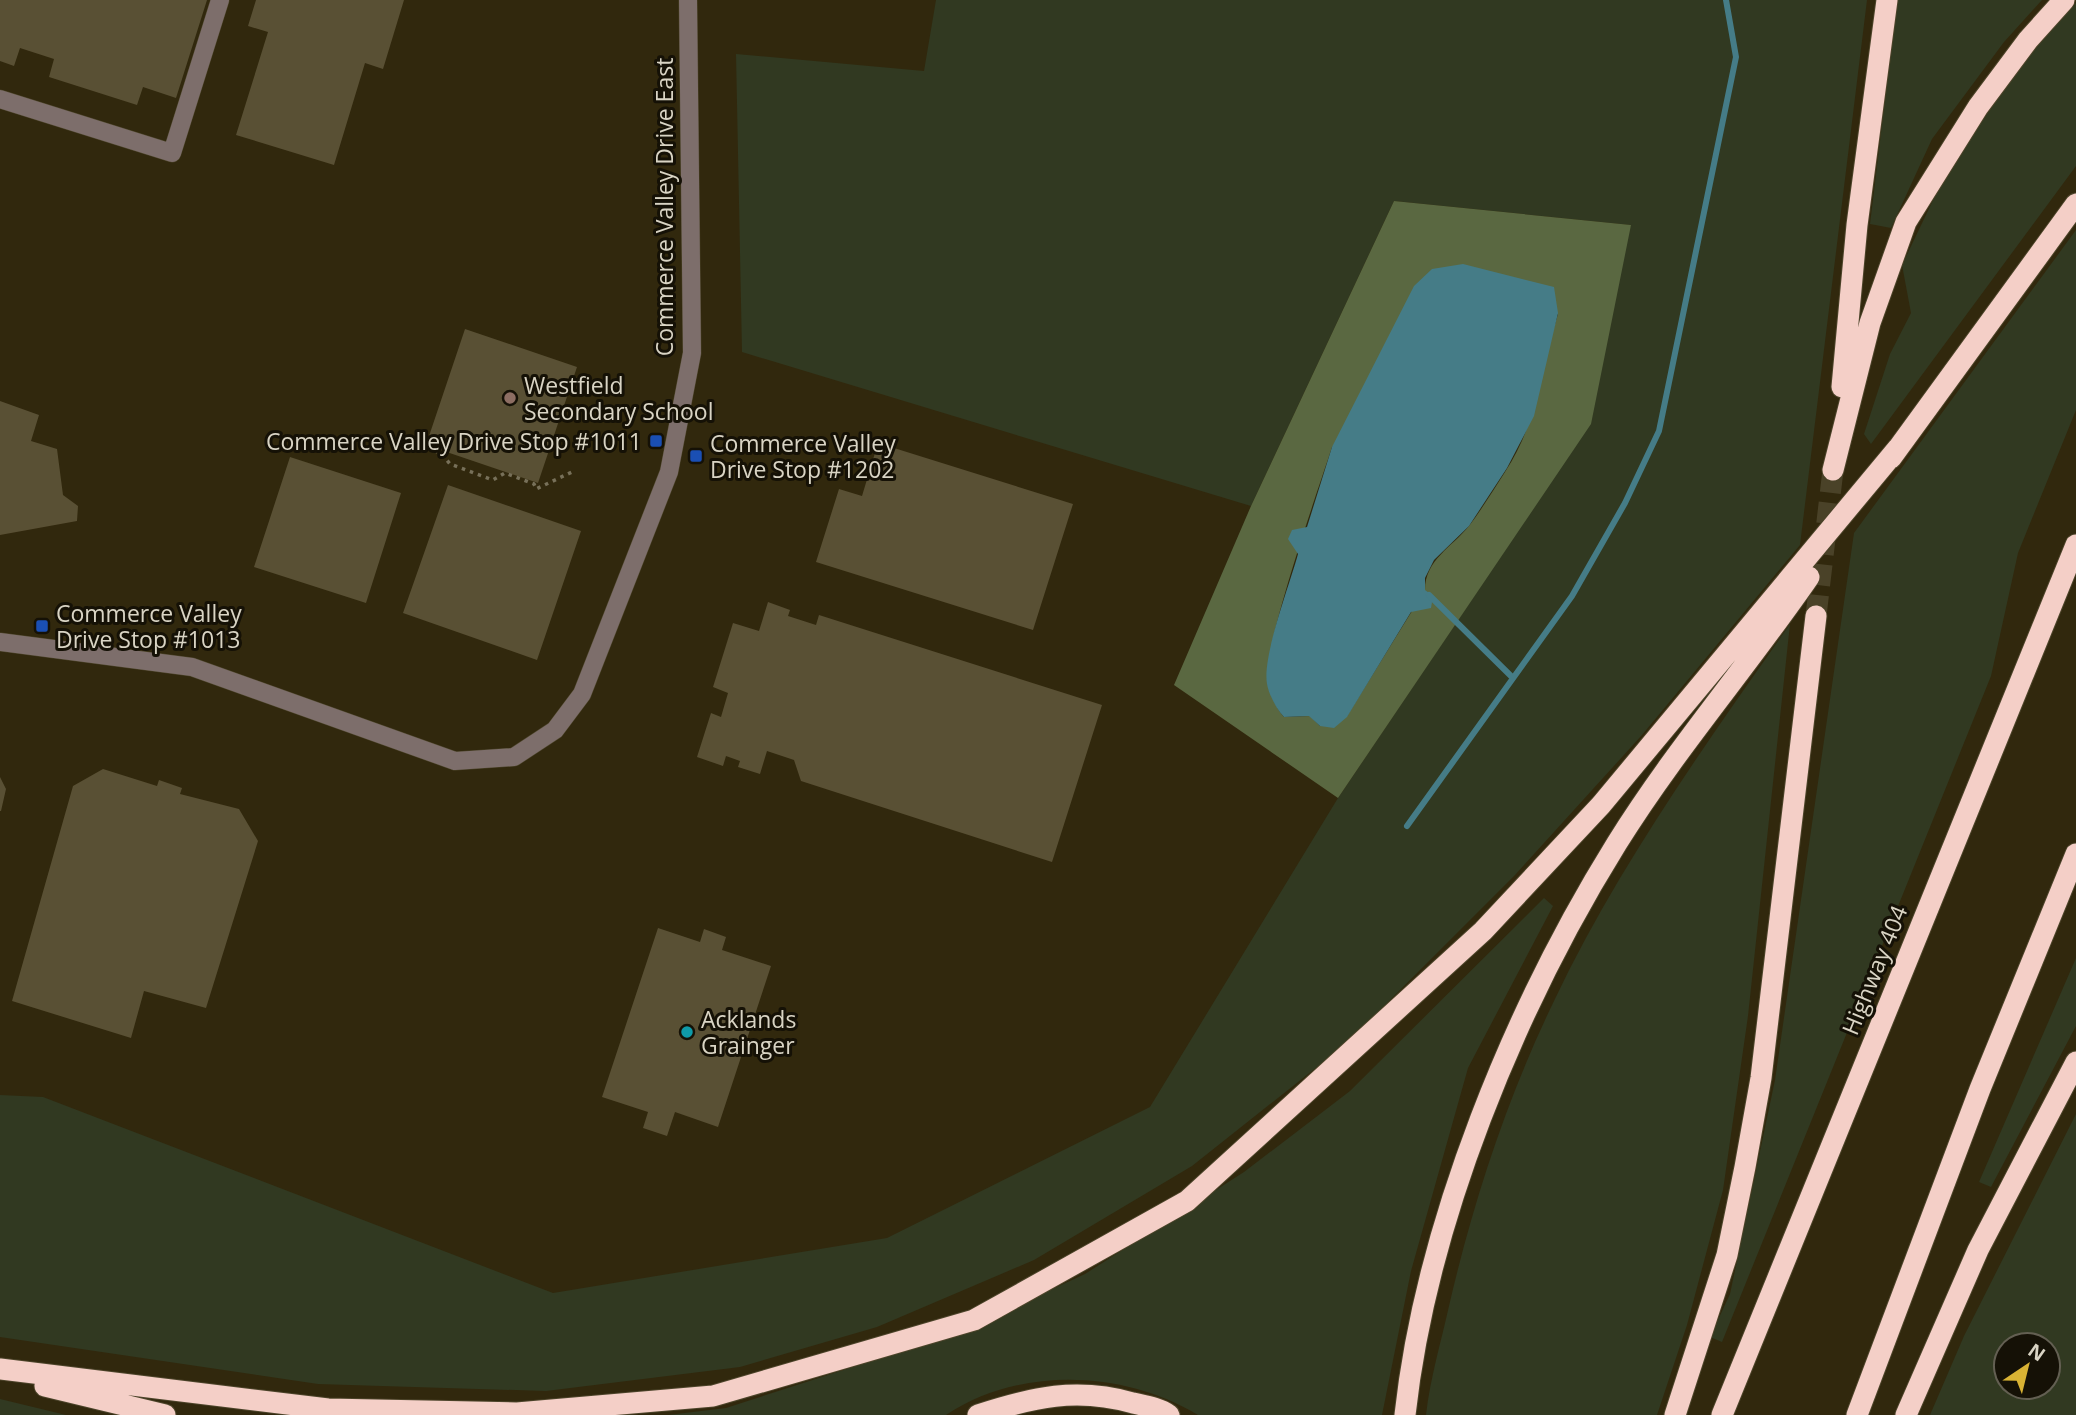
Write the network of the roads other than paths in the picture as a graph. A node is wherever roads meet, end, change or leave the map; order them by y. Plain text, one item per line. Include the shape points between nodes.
1 (220, 0) edge
2 (688, 0) edge
3 (1887, 0) edge
4 (2064, 0) edge
5 (0, 99) edge
6 (2076, 204) edge
7 (1898, 448) junction
8 (2076, 545) edge
9 (1816, 616) tunnel mouth
10 (0, 642) edge
11 (2076, 854) edge
12 (2076, 1062) edge
13 (0, 1369) edge
14 (0, 1375) edge
15 (165, 1415) edge
16 (978, 1415) edge
17 (1169, 1415) edge
18 (1405, 1415) edge
19 (1675, 1415) edge
20 (1722, 1415) edge
21 (1857, 1415) edge
22 (1906, 1415) edge

1 - 5 street via 172,153
2 - 10 street, Commerce Valley Drive East via 692,353 669,472 582,694 555,730 513,757 455,761 192,667
3 - 4 highway via 1857,225 1834,461 1870,323 1906,222 1978,107
6 - 7 highway
7 - 13 highway via 1601,805 1483,931 1187,1201 974,1320 713,1396 517,1413 328,1409
7 - 18 highway via 1776,624 1690,735 1617,844 1538,987 1490,1096 1446,1222 1410,1370
8 - 20 highway, Highway 404
9 - 19 highway via 1748,1155 1727,1255
11 - 21 highway via 1980,1089
12 - 22 highway via 1978,1250
14 - 15 highway
16 - 17 highway via 1063,1393 1111,1397

